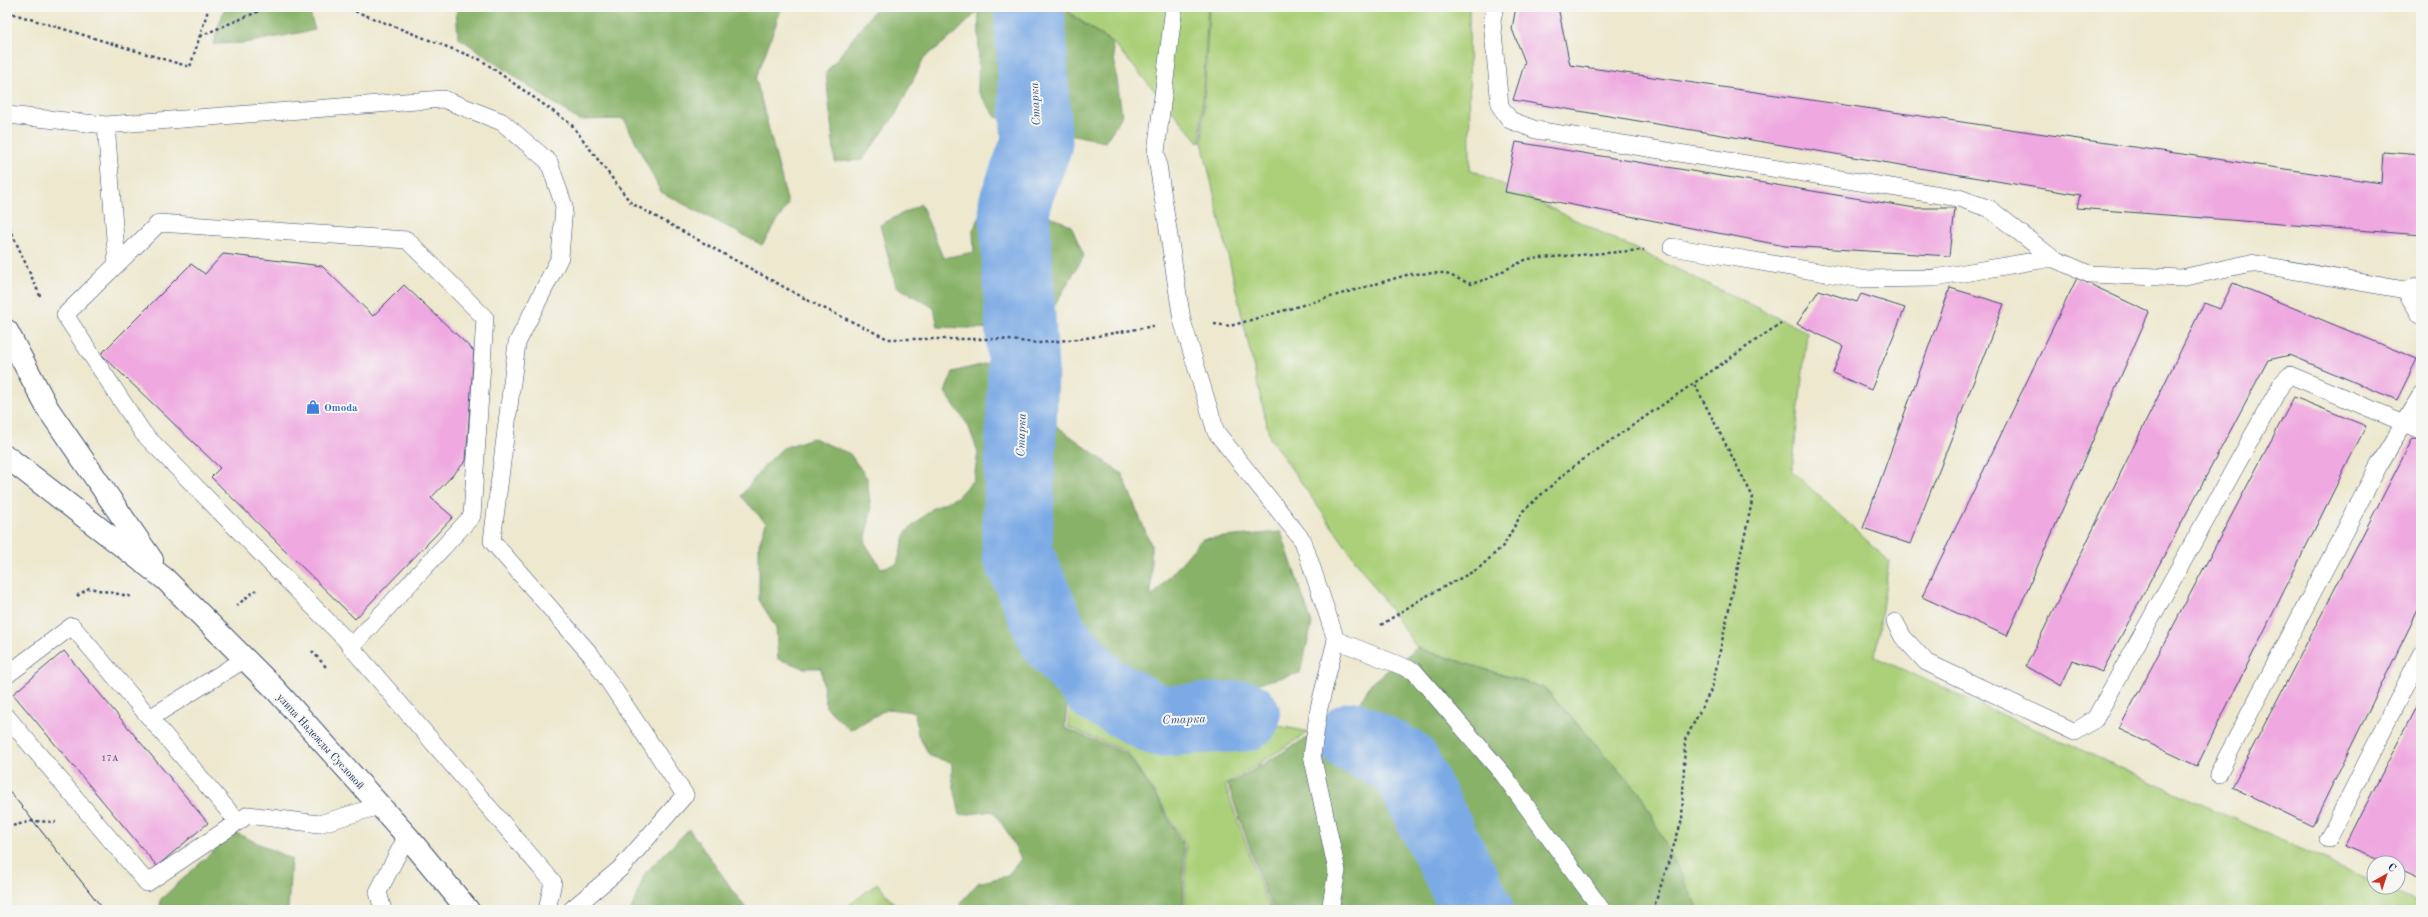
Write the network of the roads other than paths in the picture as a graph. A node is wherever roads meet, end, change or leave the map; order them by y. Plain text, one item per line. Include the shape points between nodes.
1 (1174, 7) edge
2 (1495, 7) edge
3 (7, 115) edge
4 (106, 125) junction
5 (1672, 247) road end
6 (2052, 258) junction
7 (117, 264) junction
8 (2421, 286) edge
9 (2405, 290) junction
10 (2421, 316) edge
11 (7, 331) edge
12 (2421, 395) edge
13 (2405, 424) junction
14 (2421, 430) edge
15 (7, 457) edge
16 (165, 579) junction
17 (1894, 622) dead end
18 (1336, 640) junction
19 (351, 647) junction
20 (2421, 654) edge
21 (246, 659) junction
22 (7, 675) edge
23 (7, 717) edge
24 (150, 718) junction
25 (2218, 774) dead end
26 (379, 806) junction
27 (243, 818) junction
28 (407, 836) junction
29 (2328, 839) dead end
30 (383, 910) edge
31 (468, 910) edge
32 (546, 910) edge
33 (571, 910) edge
34 (1330, 910) edge
35 (1602, 910) edge

1 - 18 lane via 1156,152 1182,320 1216,432 1303,542
2 - 6 lane via 1492,21 1500,106 1510,120 1536,130 1959,198 1990,209
3 - 4 lane
4 - 7 lane
4 - 33 lane via 444,99 502,122 549,162 564,206 560,257 517,343 492,541 591,655 685,795 621,868
5 - 6 lane via 1861,279 1935,278
6 - 9 lane via 2089,274 2181,278 2251,264
7 - 19 lane via 65,315 143,433
7 - 19 lane via 159,223 407,240 486,318 472,516
8 - 9 lane
9 - 10 lane
11 - 16 main road via 48,409
12 - 13 lane
13 - 14 lane
13 - 17 lane via 2290,375 2282,383 2095,720 2075,732 1926,662 1903,637
13 - 25 lane via 2379,465
15 - 16 main road
16 - 21 main road, улица Надежды Сусловой
18 - 34 lane via 1319,708 1312,755 1337,871
18 - 35 lane via 1414,671 1503,774
19 - 32 lane via 553,882
20 - 29 lane
21 - 24 lane
21 - 26 main road, улица Надежды Сусловой
22 - 24 lane via 72,626
23 - 27 lane via 147,883
24 - 27 lane
26 - 27 lane via 319,824
26 - 28 main road, улица Надежды Сусловой
28 - 30 lane via 378,892
28 - 31 main road, улица Надежды Сусловой

